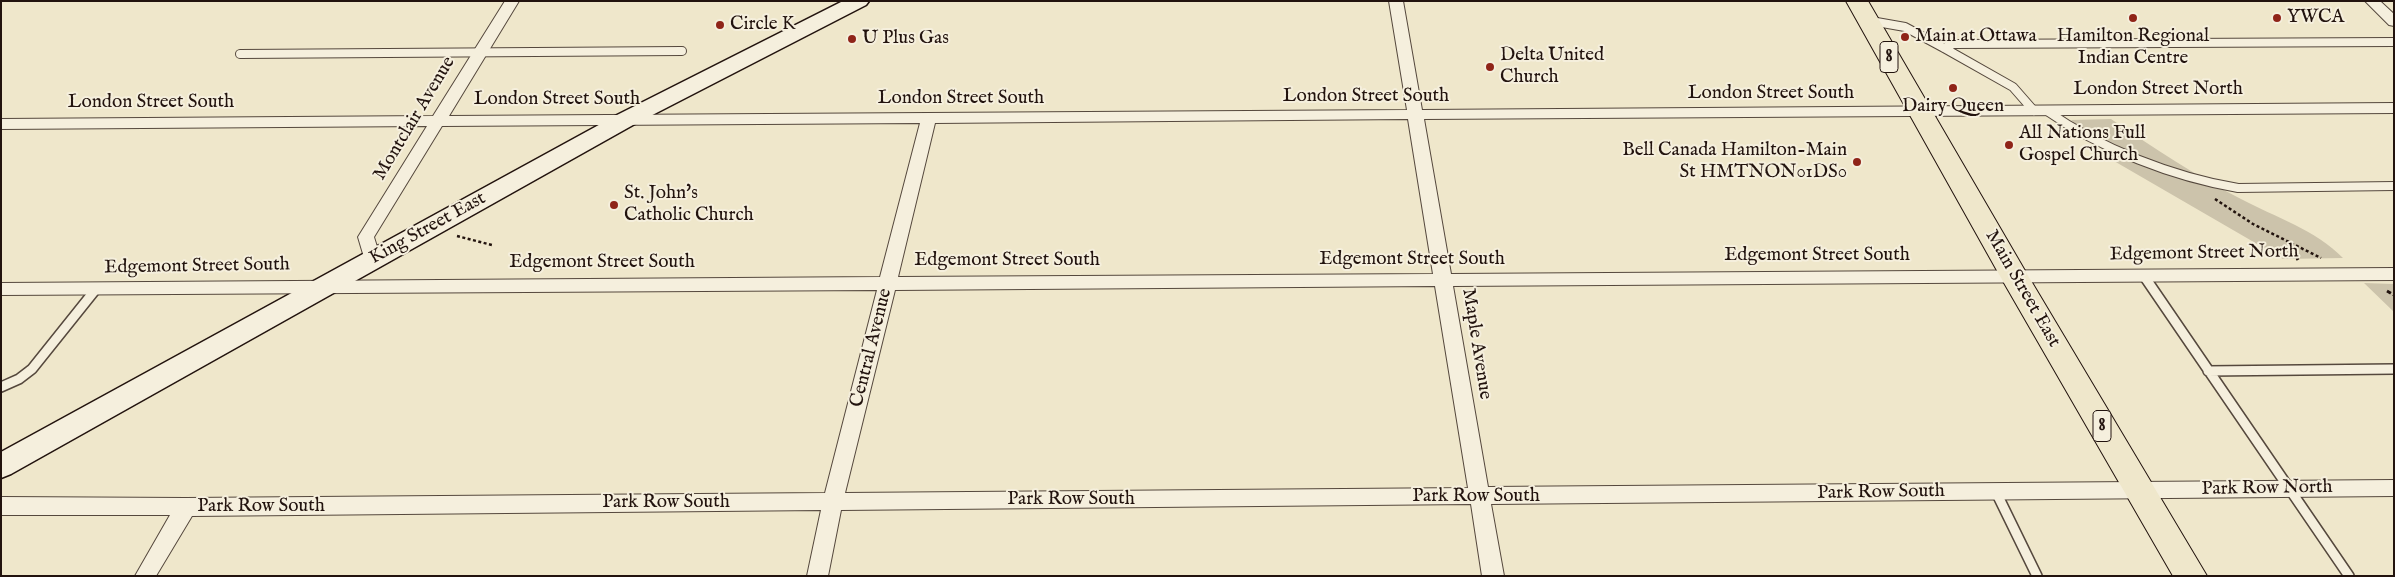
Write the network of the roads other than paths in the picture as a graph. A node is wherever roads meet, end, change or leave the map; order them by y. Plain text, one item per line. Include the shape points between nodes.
1 (512, 1) edge
2 (859, 1) edge
3 (1396, 1) edge
4 (1857, 1) edge
5 (2372, 1) edge
6 (1868, 21) junction
7 (2394, 22) edge
8 (2394, 42) edge
9 (1944, 48) junction
10 (682, 51) dead end
11 (479, 52) junction
12 (240, 54) dead end
13 (2394, 108) edge
14 (2040, 111) junction
15 (1922, 113) junction
16 (1415, 117) junction
17 (625, 120) junction
18 (928, 120) junction
19 (438, 121) junction
20 (1, 124) edge
21 (2394, 186) edge
22 (372, 260) junction
23 (2394, 274) edge
24 (2014, 276) junction
25 (2144, 276) junction
26 (1445, 281) junction
27 (889, 283) junction
28 (327, 286) junction
29 (1, 289) edge
30 (96, 289) junction
31 (2394, 369) edge
32 (2208, 371) junction
33 (1, 387) edge
34 (1, 466) edge
35 (2394, 488) edge
36 (2289, 489) junction
37 (2141, 491) junction
38 (1996, 492) junction
39 (1479, 497) junction
40 (833, 502) junction
41 (1, 506) edge
42 (186, 507) junction
43 (145, 576) edge
44 (817, 576) edge
45 (1493, 576) edge
46 (2037, 576) edge
47 (2191, 576) edge
48 (2349, 576) edge

1 - 11 street, Montclair Avenue
2 - 17 main road, King Street East
3 - 16 street, Maple Avenue
4 - 6 main road, Main Street East / 8
5 - 7 street
6 - 9 lane via 1905,27
6 - 15 main road, Main Street East / 8
8 - 9 lane via 1953,44
9 - 14 lane via 2013,87
10 - 11 lane
11 - 12 lane
11 - 19 street, Montclair Avenue
13 - 14 street, London Street North
14 - 15 street, London Street North
14 - 21 lane via 2106,146 2217,185 2238,188
15 - 16 street, London Street South
15 - 24 main road, Main Street East / 8
16 - 18 street, London Street South
16 - 26 street, Maple Avenue
17 - 18 street, London Street South
17 - 19 street, London Street South
17 - 22 main road, King Street East
18 - 27 street, Central Avenue
19 - 20 street, London Street South
19 - 22 street, Montclair Avenue via 366,237
22 - 28 main road, King Street East
23 - 25 street, Edgemont Street North
24 - 25 street, Edgemont Street North
24 - 26 street, Edgemont Street South
24 - 37 main road, Main Street East / 8
25 - 32 lane
26 - 27 street, Edgemont Street South
26 - 39 street, Maple Avenue
27 - 28 street, Edgemont Street South
27 - 40 street, Central Avenue
28 - 30 street, Edgemont Street South
28 - 34 main road, King Street East
29 - 30 street, Edgemont Street South
30 - 33 lane via 32,369
31 - 32 lane
32 - 36 lane
35 - 36 street, Park Row North
36 - 37 street, Park Row North
36 - 48 lane
37 - 38 street, Park Row South
37 - 47 main road, Main Street East / 8
38 - 39 street, Park Row South
38 - 46 lane
39 - 40 street, Park Row South
39 - 45 street, Maple Avenue
40 - 42 street, Park Row South
40 - 44 street, Central Avenue
41 - 42 street, Park Row South
42 - 43 street

